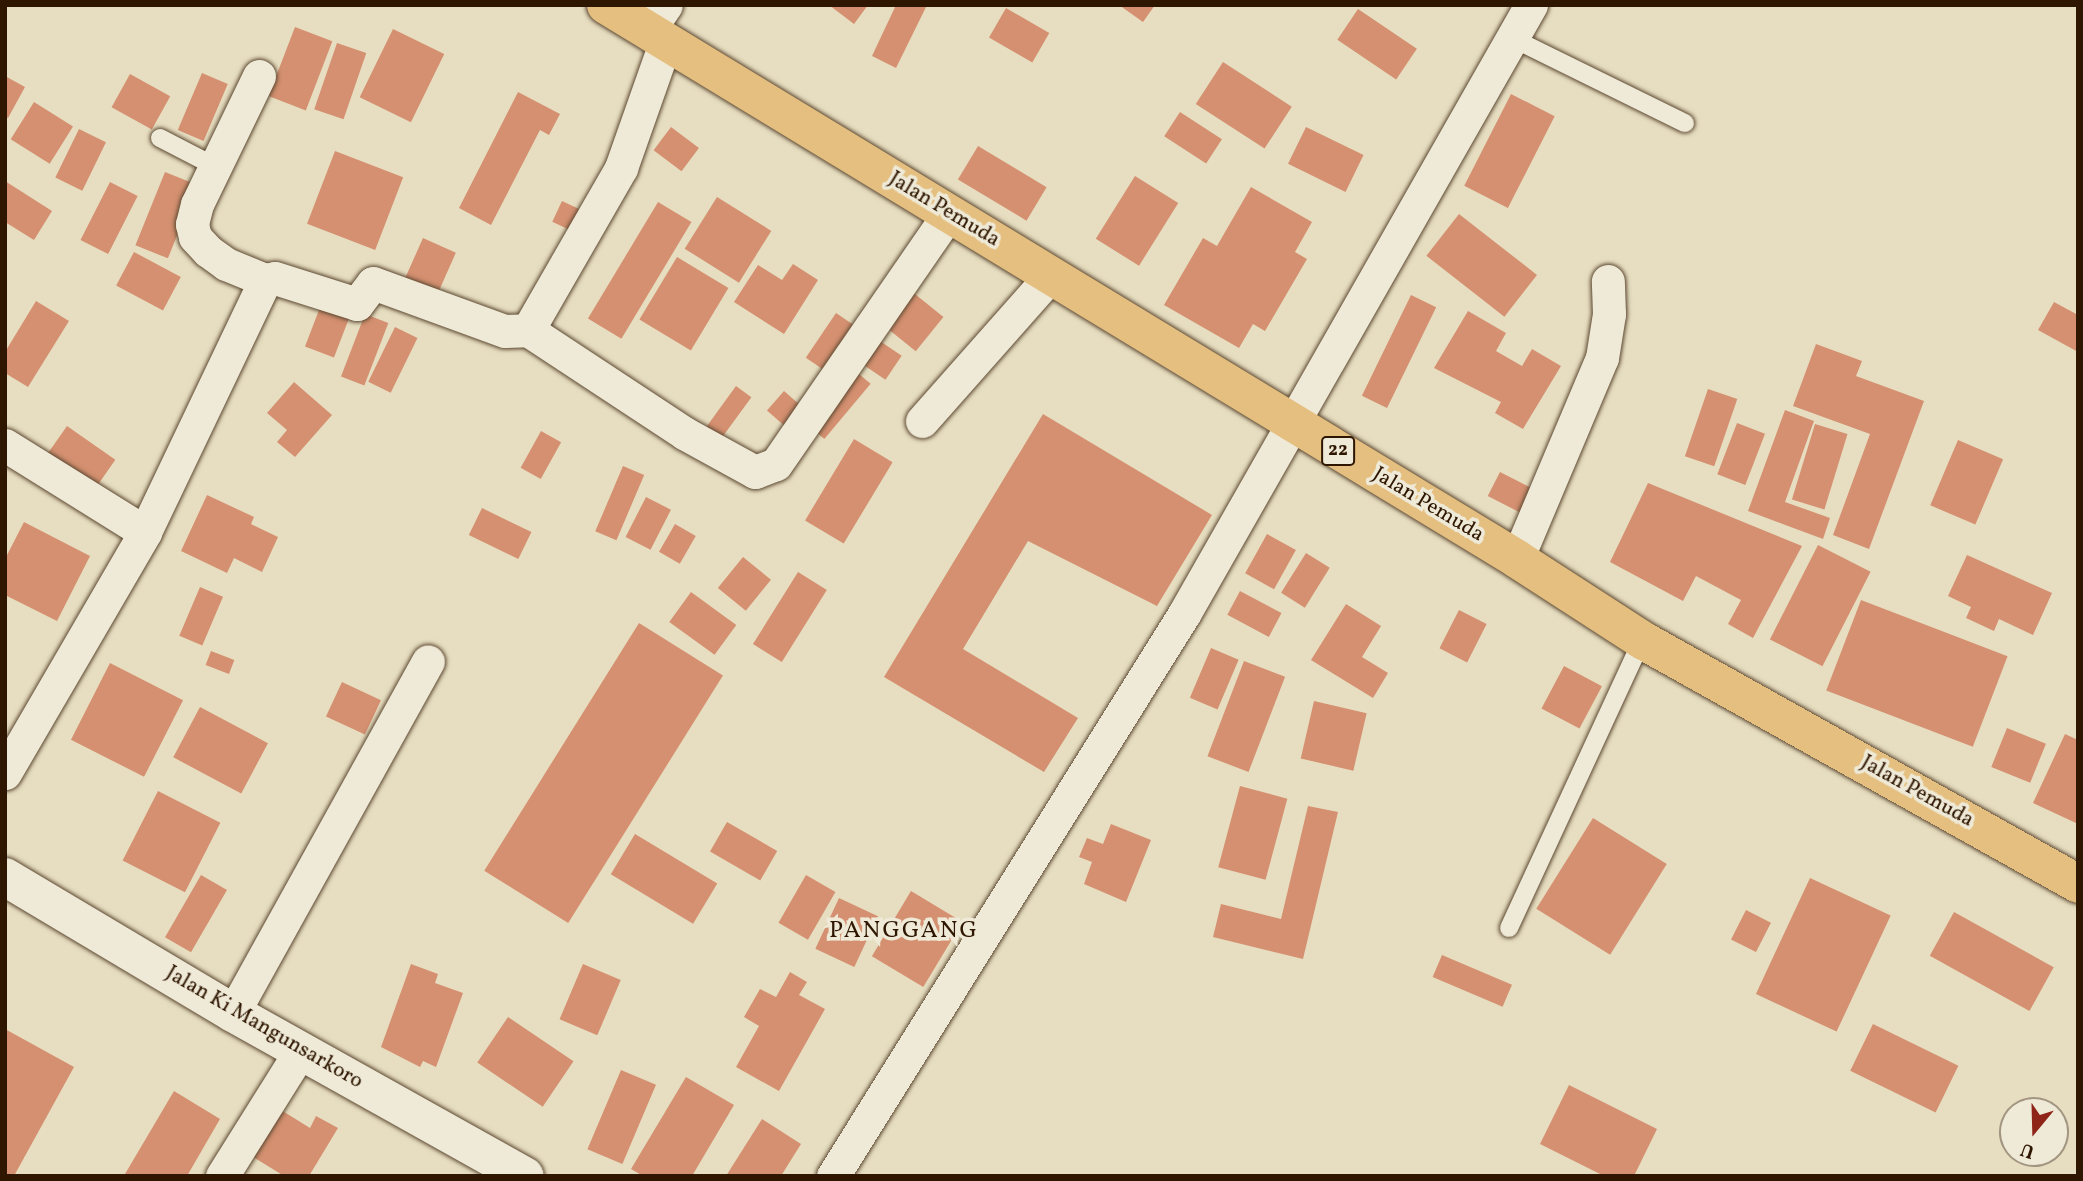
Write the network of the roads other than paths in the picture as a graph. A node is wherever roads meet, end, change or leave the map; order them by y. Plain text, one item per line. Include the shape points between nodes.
1 (606, 5) edge
2 (1531, 5) edge
3 (660, 25) edge
4 (1510, 37) junction
5 (258, 76) dead end
6 (1685, 123) dead end
7 (160, 138) dead end
8 (214, 166) junction
9 (949, 213) junction
10 (1051, 275) junction
11 (265, 280) junction
12 (1608, 281) dead end
13 (528, 330) junction
14 (922, 421) dead end
15 (1292, 423) junction
16 (5, 445) edge
17 (145, 532) junction
18 (1517, 559) junction
19 (1642, 640) junction
20 (428, 662) dead end
21 (5, 772) edge
22 (5, 877) edge
23 (2078, 884) edge
24 (1509, 928) dead end
25 (233, 1013) junction
26 (292, 1067) junction
27 (222, 1176) edge
28 (525, 1176) edge
29 (833, 1176) edge

1 - 3 highway, Jalan Pemuda / 22
2 - 4 street
3 - 9 highway, Jalan Pemuda / 22
3 - 13 street via 621,168
4 - 6 lane
4 - 15 street
5 - 8 street
7 - 8 lane
8 - 11 street via 197,204 192,224 195,237 226,264
9 - 10 highway, Jalan Pemuda / 22
9 - 13 street via 776,464 766,470 755,472 684,433
10 - 14 street
10 - 15 highway, Jalan Pemuda / 22
11 - 13 street via 275,278 357,304 373,283 505,331
11 - 17 street
12 - 18 street via 1609,314 1602,358
15 - 18 highway, Jalan Pemuda / 22
15 - 29 street via 1184,614
16 - 17 street
17 - 21 street
18 - 19 highway, Jalan Pemuda / 22
19 - 23 highway, Jalan Pemuda / 22
19 - 24 lane
20 - 25 street
22 - 25 main road, Jalan Ki Mangunsarkoro
25 - 26 main road, Jalan Ki Mangunsarkoro
26 - 27 street
26 - 28 main road, Jalan Ki Mangunsarkoro

